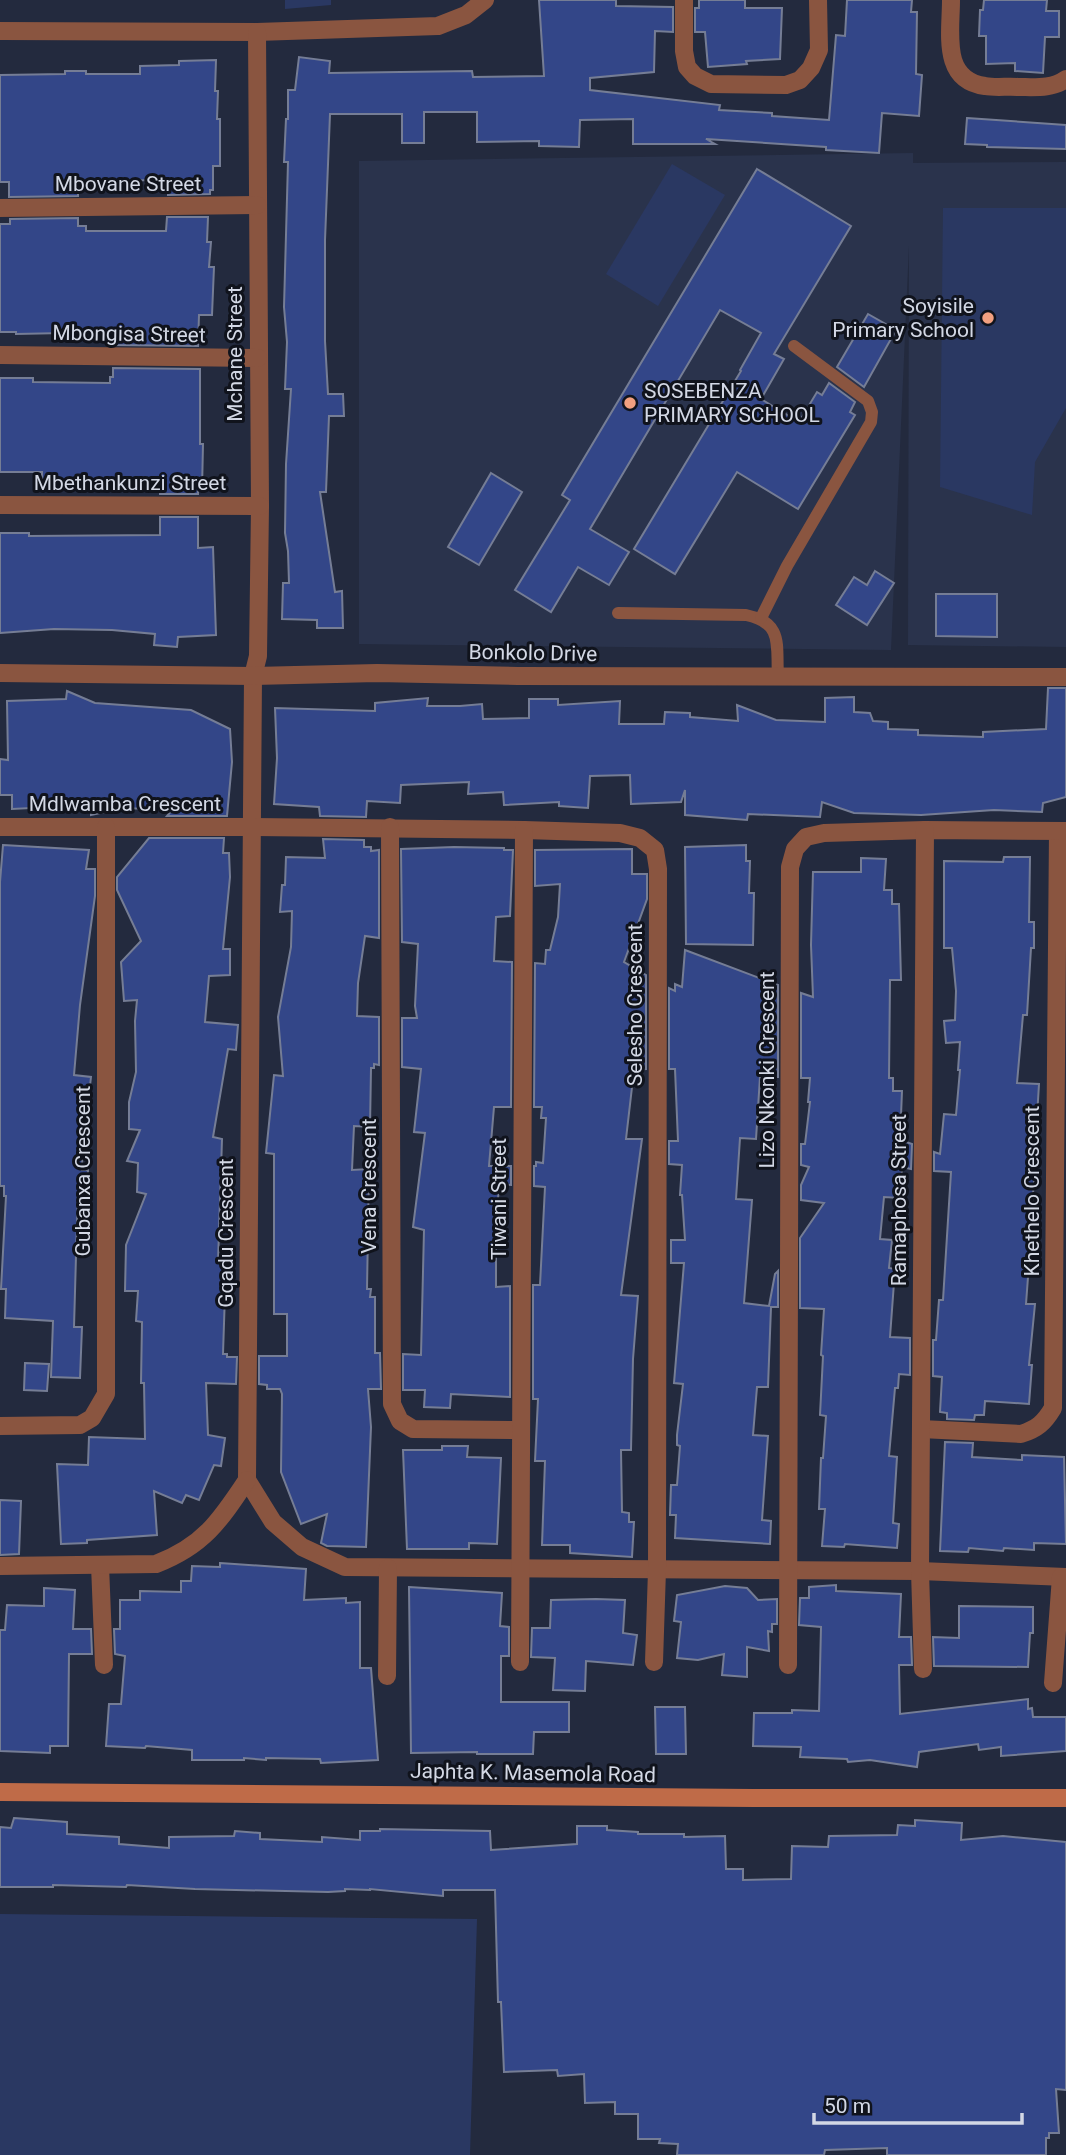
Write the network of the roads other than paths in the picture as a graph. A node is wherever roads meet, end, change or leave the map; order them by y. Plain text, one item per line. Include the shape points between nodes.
1 (485, 0) edge
2 (684, 0) edge
3 (818, 0) edge
4 (951, 0) edge
5 (0, 31) edge
6 (257, 32) junction
7 (1066, 79) edge
8 (257, 205) junction
9 (0, 208) edge
10 (794, 346) dead end
11 (0, 355) edge
12 (258, 358) junction
13 (0, 505) edge
14 (260, 506) junction
15 (618, 613) dead end
16 (761, 618) junction
17 (0, 673) edge
18 (253, 676) junction
19 (778, 676) junction
20 (1066, 677) edge
21 (0, 827) edge
22 (106, 827) junction
23 (251, 827) junction
24 (390, 827) junction
25 (524, 830) junction
26 (925, 830) junction
27 (1062, 831) edge
28 (0, 1426) edge
29 (921, 1429) junction
30 (520, 1430) junction
31 (247, 1480) junction
32 (100, 1565) junction
33 (0, 1566) edge
34 (388, 1568) junction
35 (519, 1568) junction
36 (657, 1570) junction
37 (788, 1570) junction
38 (920, 1571) junction
39 (1063, 1577) edge
40 (520, 1662) dead end
41 (654, 1662) dead end
42 (104, 1665) dead end
43 (788, 1665) dead end
44 (923, 1668) dead end
45 (387, 1676) dead end
46 (1054, 1683) dead end
47 (0, 1792) edge
48 (1066, 1798) edge

1 - 6 street via 466,15 438,26
2 - 3 street via 684,51 687,67 695,76 711,84 786,85 800,80 811,68 818,50
4 - 7 street via 951,57 968,80 984,86 1046,87
5 - 6 street
6 - 8 street, Mchane Street
8 - 9 street, Mbovane Street
8 - 12 street, Mchane Street
10 - 16 lane via 868,401 871,422
11 - 12 street, Mbongisa Street
12 - 14 street, Mchane Street
13 - 14 street, Mbethankunzi Street
14 - 18 street, Mchane Street via 258,656
15 - 16 lane
16 - 19 lane via 775,633
17 - 18 street, Bonkolo Drive
18 - 19 street, Bonkolo Drive
18 - 23 street, Gqadu Crescent
19 - 20 street, Bonkolo Drive
21 - 22 street, Mdlwamba Crescent
22 - 23 street, Mdlwamba Crescent
22 - 28 street, Gubanxa Crescent via 106,1394 92,1418 80,1425
23 - 24 street, Selesho Crescent
23 - 31 street, Gqadu Crescent
24 - 25 street, Selesho Crescent
24 - 30 street, Vena Crescent via 392,1404 400,1421 413,1429
25 - 30 street, Tiwani Street
25 - 36 street, Selesho Crescent via 620,833 640,838 655,850
26 - 27 street, Lizo Nkonki Crescent
26 - 29 street, Ramaphosa Street
26 - 37 street, Lizo Nkonki Crescent via 806,836 795,849 790,867
27 - 29 street, Khethelo Crescent via 1053,1408 1045,1422 1021,1434
29 - 38 street, Ramaphosa Street
30 - 35 street, Tiwani Street
31 - 32 street via 204,1537 179,1555 156,1564
31 - 34 street via 273,1522 302,1547 345,1567
32 - 33 street
32 - 42 street
34 - 35 street
34 - 45 street
35 - 36 street
35 - 40 street
36 - 37 street
36 - 41 street
37 - 38 street
37 - 43 street
38 - 39 street
38 - 44 street
39 - 46 street
47 - 48 main road, Japhta K. Masemola Road

